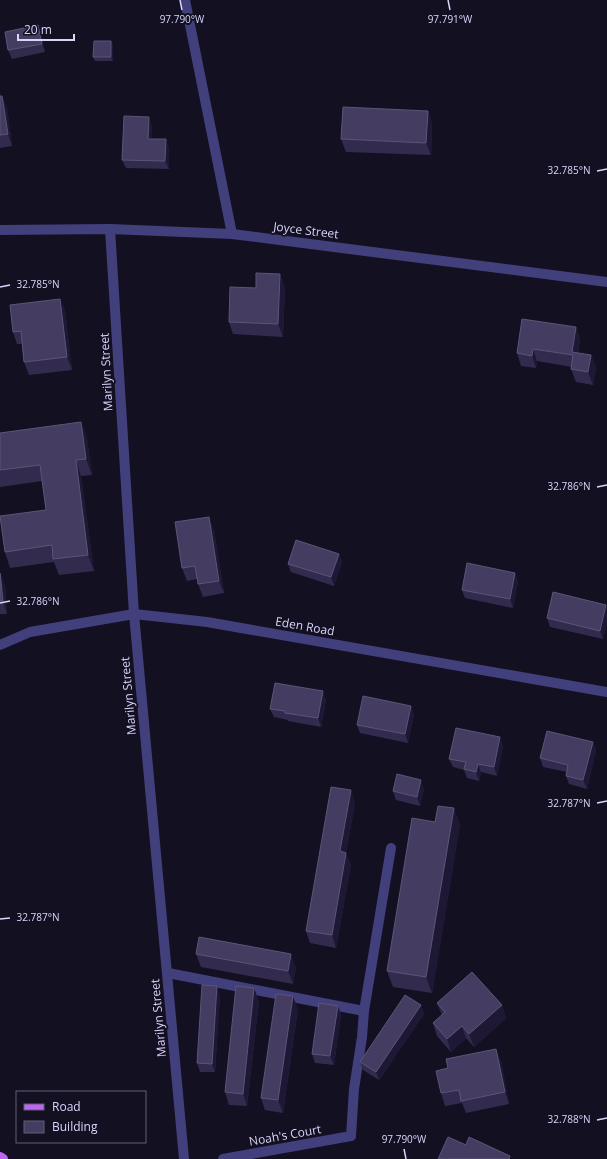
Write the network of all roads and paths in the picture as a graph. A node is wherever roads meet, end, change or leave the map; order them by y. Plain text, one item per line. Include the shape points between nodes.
1 (185, 0) edge
2 (110, 229) junction
3 (0, 230) edge
4 (232, 234) junction
5 (607, 282) edge
6 (134, 614) junction
7 (0, 645) edge
8 (607, 692) edge
9 (391, 848) dead end
10 (168, 973) junction
11 (364, 1011) junction
12 (0, 1157) edge
13 (3, 1159) edge
14 (184, 1159) edge
15 (223, 1159) edge

1 - 4 street
2 - 3 street, Joyce Street
2 - 4 street, Joyce Street
2 - 6 street, Marilyn Street
4 - 5 street, Joyce Street
6 - 7 street, Eden Road via 30,632
6 - 8 street, Eden Road via 207,622
6 - 10 street, Marilyn Street
9 - 11 street
10 - 11 street
10 - 14 street, Marilyn Street
11 - 15 street, Noah's Court via 351,1136
12 - 13 main road

